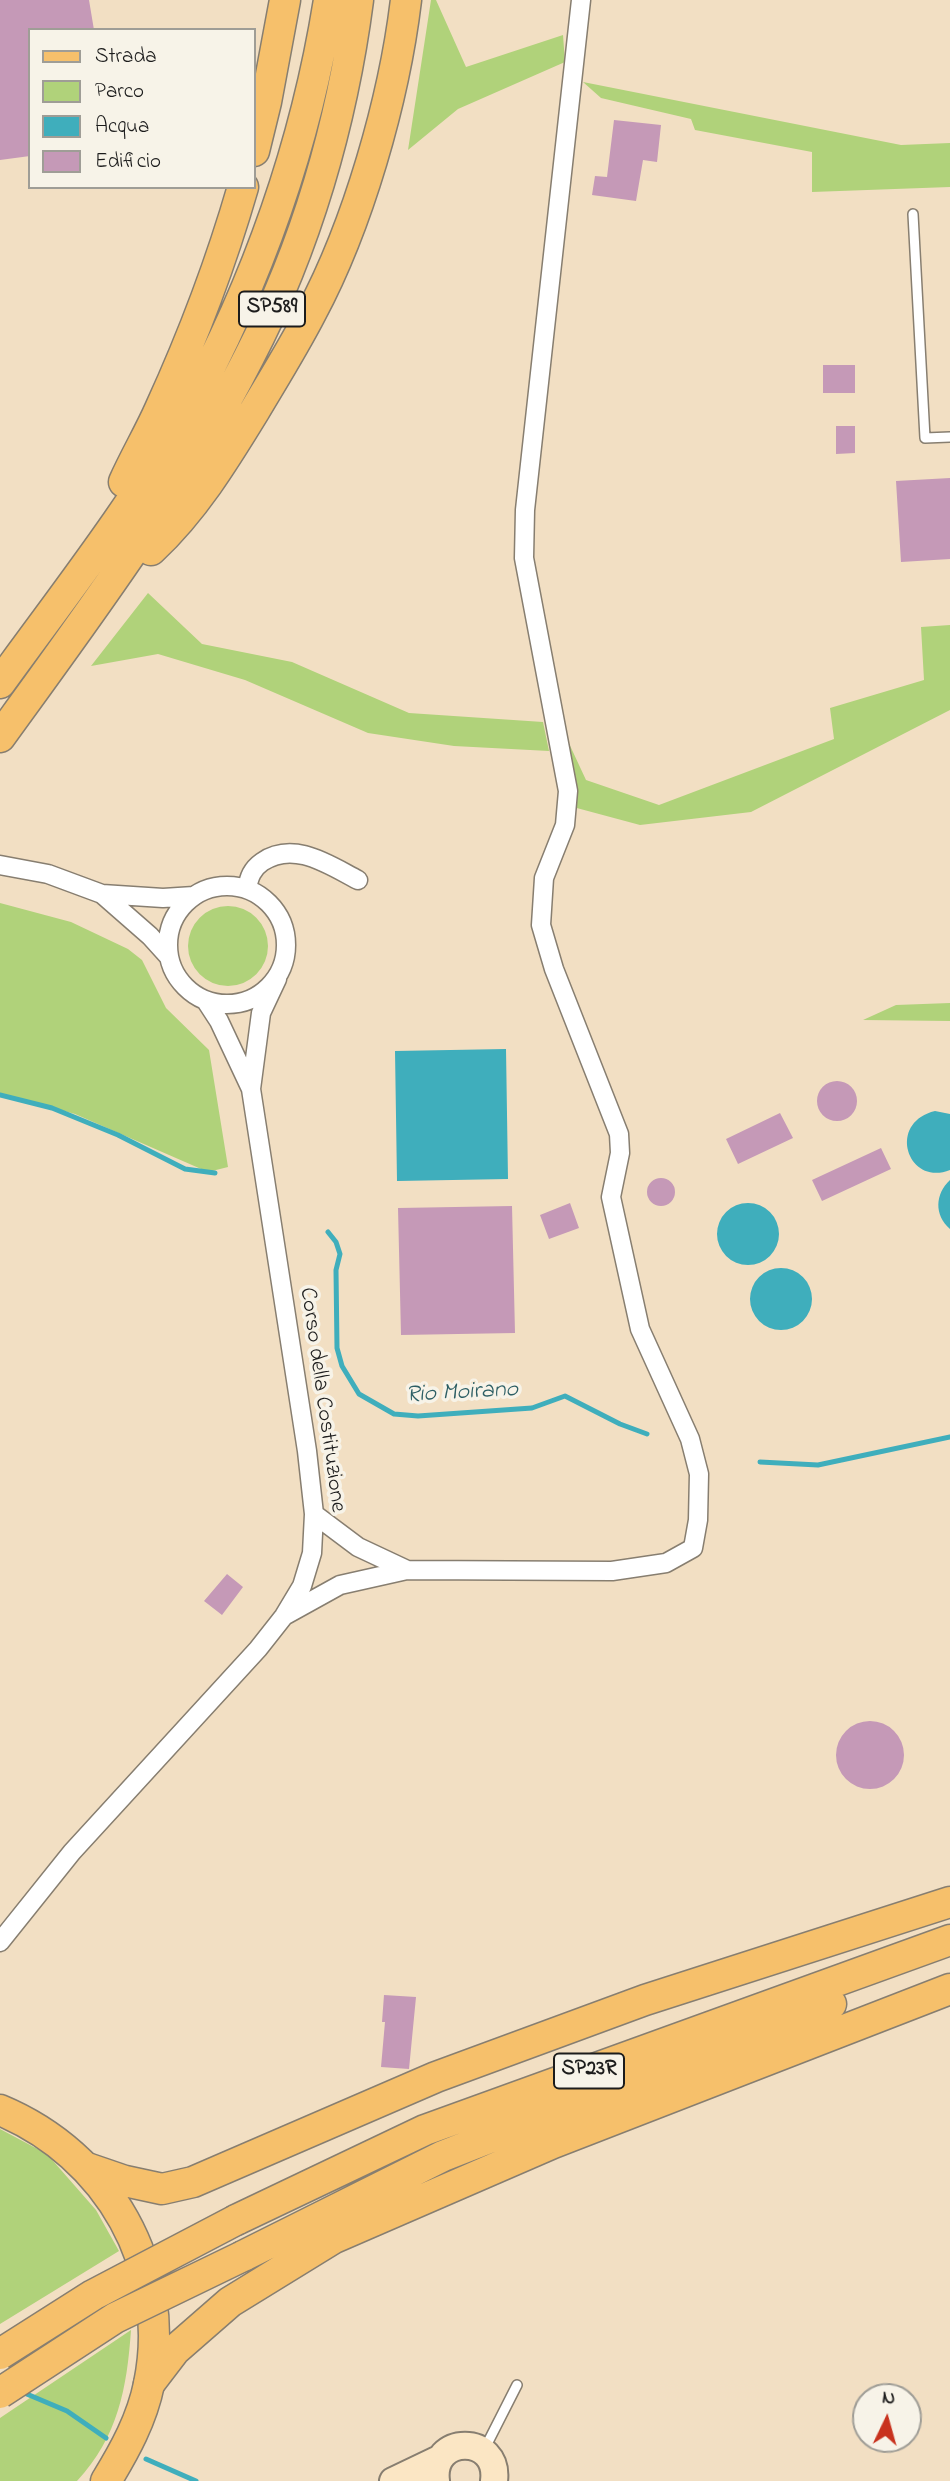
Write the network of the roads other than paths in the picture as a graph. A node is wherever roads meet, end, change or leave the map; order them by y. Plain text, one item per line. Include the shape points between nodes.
1 (285, 0) edge
2 (329, 0) edge
3 (358, 0) edge
4 (406, 0) edge
5 (582, 0) edge
6 (256, 143) edge
7 (242, 189) edge
8 (913, 215) dead end
9 (950, 436) edge
10 (92, 555) junction
11 (108, 587) junction
12 (0, 683) edge
13 (0, 737) edge
14 (0, 865) edge
15 (358, 880) dead end
16 (247, 889) junction
17 (102, 894) junction
18 (194, 896) junction
19 (169, 957) junction
20 (277, 979) junction
21 (206, 1001) junction
22 (251, 1090) junction
23 (314, 1514) junction
24 (407, 1570) junction
25 (284, 1616) junction
26 (950, 1902) edge
27 (950, 1940) edge
28 (0, 1942) edge
29 (950, 1961) edge
30 (950, 1989) edge
31 (0, 2110) edge
32 (87, 2168) junction
33 (0, 2354) edge
34 (149, 2384) junction
35 (517, 2385) dead end
36 (0, 2393) edge
37 (438, 2470) edge
38 (494, 2470) edge
39 (106, 2481) edge
40 (393, 2481) edge

1 - 6 main road
2 - 10 main road, SP589 via 283,193 247,289 185,413
3 - 11 main road, SP589 via 335,126 274,306 181,478
4 - 11 main road via 389,94 371,159 312,312 223,463 154,547
5 - 24 street via 525,510 524,558 568,791 565,825 544,878 541,925 619,1134 611,1198 640,1329 690,1439 699,1474 698,1520 693,1548 666,1563 612,1571
7 - 10 main road via 220,263 179,367
8 - 9 lane via 925,438
10 - 12 main road, SP589
11 - 13 main road, SP589
14 - 17 street via 48,874
15 - 16 street via 316,859 283,853 258,865 249,876
16 - 18 street via 211,888
16 - 20 street via 276,910 284,926 285,962
17 - 18 street
17 - 19 street
18 - 19 street via 172,923
19 - 21 street via 182,984
20 - 21 street via 246,1002
20 - 22 street via 261,1013
21 - 22 street
22 - 23 street, Corso della Costituzione
23 - 24 street via 358,1547
23 - 25 street, Corso della Costituzione via 308,1571
24 - 25 street via 340,1585
25 - 28 street, Corso della Costituzione via 72,1852
26 - 32 main road via 645,2000 436,2077 193,2182 162,2189
27 - 33 main road, SP23R, bridge via 425,2130 236,2220 93,2295
29 - 36 main road, SP23R, bridge via 443,2156 115,2318
30 - 34 main road via 553,2143 334,2238 229,2302 175,2350
31 - 32 main road via 57,2141
32 - 34 main road via 126,2222 149,2284 154,2351
34 - 39 main road via 130,2440
35 - 38 lane
37 - 38 main road via 454,2447 464,2445 474,2446
37 - 40 main road

